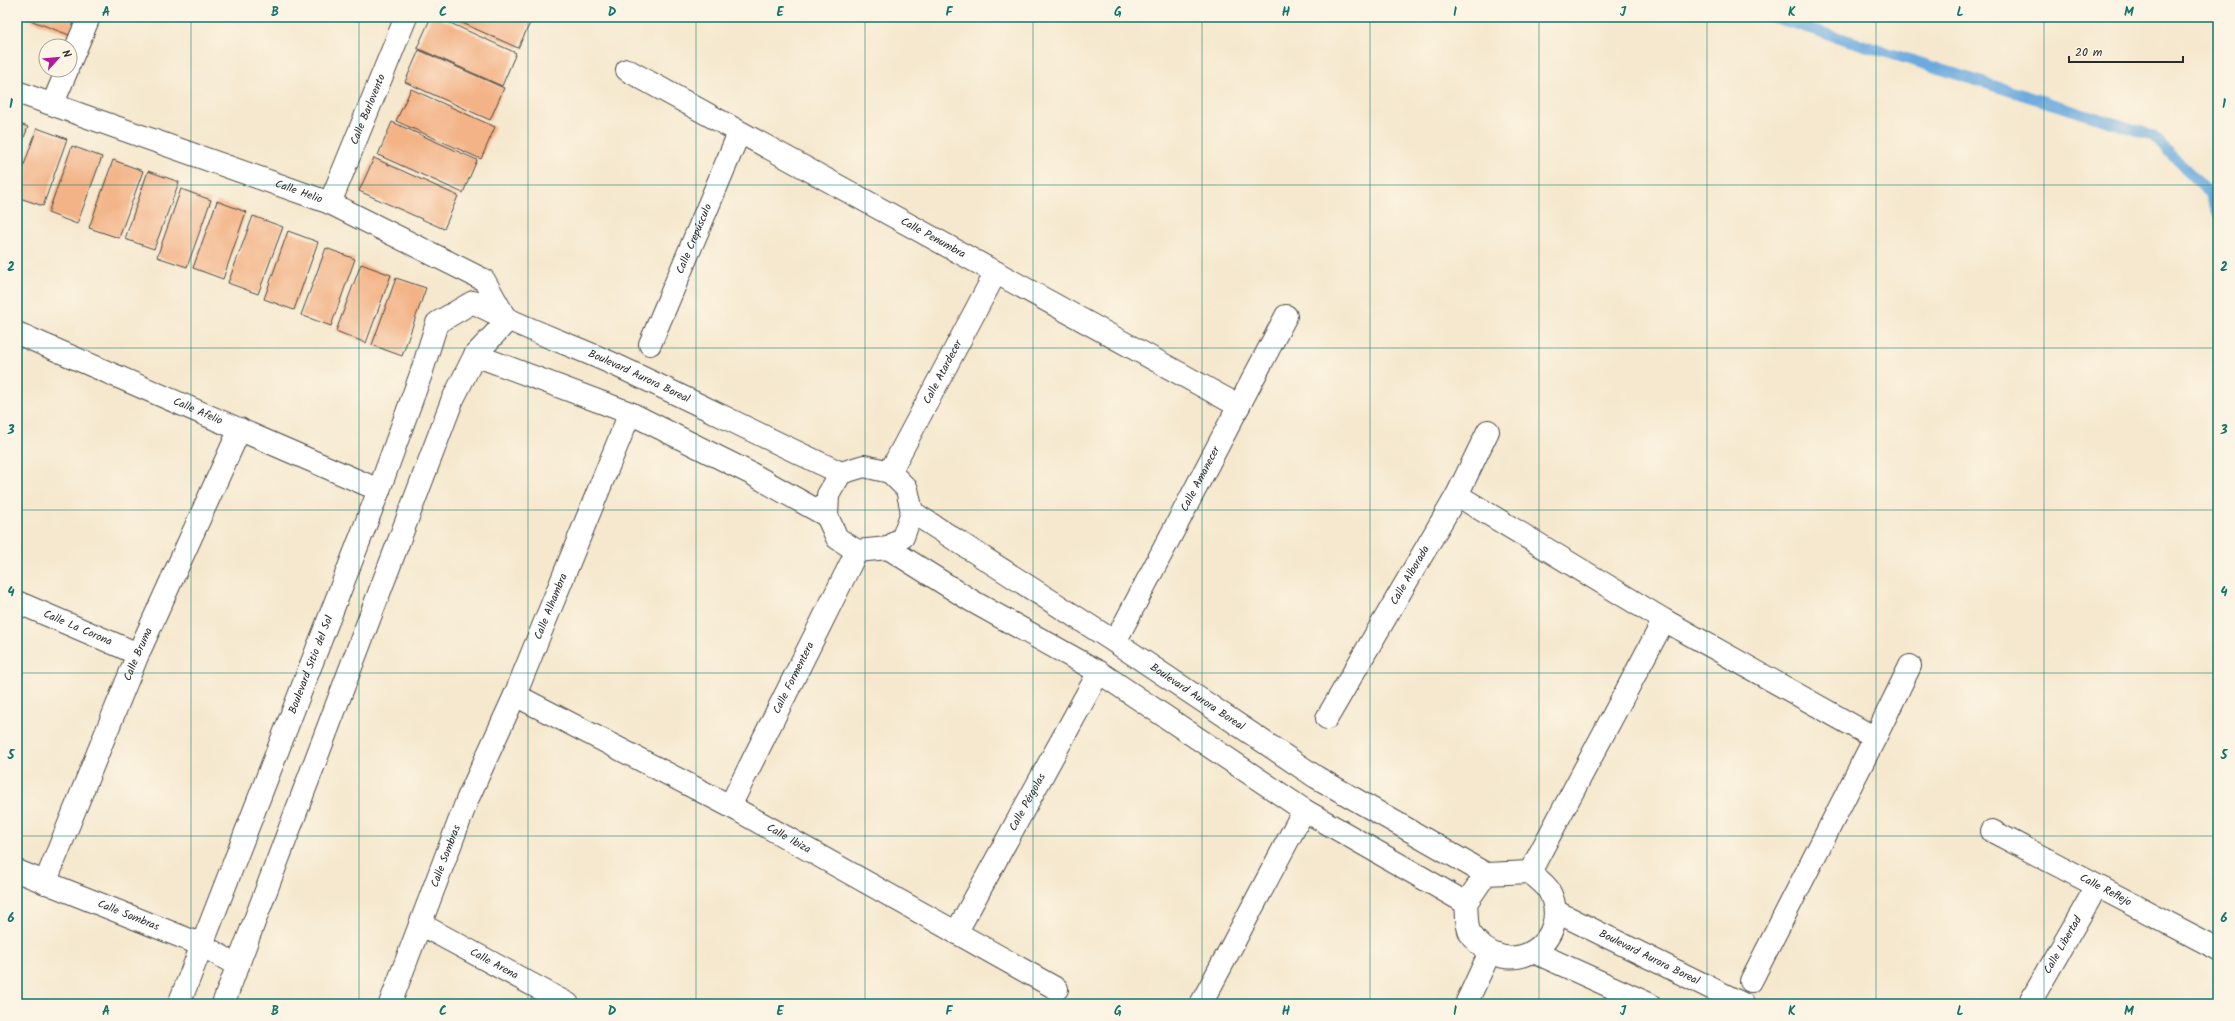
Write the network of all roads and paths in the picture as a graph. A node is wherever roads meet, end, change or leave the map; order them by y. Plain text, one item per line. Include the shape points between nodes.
1 (89, 17) edge
2 (406, 17) edge
3 (78, 43) edge
4 (627, 70) dead end
5 (64, 78) edge
6 (17, 92) edge
7 (53, 103) junction
8 (739, 134) junction
9 (330, 203) junction
10 (996, 272) junction
11 (1286, 316) dead end
12 (507, 321) junction
13 (437, 324) joint
14 (17, 332) edge
15 (650, 344) dead end
16 (475, 355) junction
17 (1239, 406) junction
18 (630, 413) junction
19 (240, 429) junction
20 (1488, 431) dead end
21 (890, 472) junction
22 (841, 474) junction
23 (379, 490) junction
24 (1457, 495) junction
25 (912, 512) junction
26 (827, 516) junction
27 (888, 548) junction
28 (857, 550) junction
29 (17, 602) edge
30 (1664, 620) junction
31 (1115, 642) junction
32 (138, 654) junction
33 (1910, 666) dead end
34 (1099, 672) junction
35 (516, 695) junction
36 (1327, 718) dead end
37 (1875, 738) junction
38 (468, 798) joint
39 (730, 806) junction
40 (1304, 810) junction
41 (1992, 831) dead end
42 (17, 870) edge
43 (1530, 872) junction
44 (1486, 874) junction
45 (46, 883) junction
46 (2097, 886) junction
47 (1466, 903) junction
48 (1555, 911) junction
49 (420, 924) junction
50 (956, 933) junction
51 (202, 945) junction
52 (2218, 949) edge
53 (1534, 952) junction
54 (1489, 954) junction
55 (238, 966) junction
56 (1751, 981) dead end
57 (1057, 989) dead end
58 (178, 1004) edge
59 (223, 1004) edge
60 (390, 1004) edge
61 (568, 1004) edge
62 (1201, 1004) edge
63 (1466, 1004) edge
64 (1648, 1004) edge
65 (1743, 1004) edge
66 (2029, 1004) edge

1 - 3 street
2 - 9 street, Calle Barlovento
4 - 8 street, Calle Penumbra
5 - 7 street
6 - 7 street, Calle Helio
7 - 9 street, Calle Helio
8 - 10 street, Calle Penumbra
8 - 15 street, Calle Crepúsculo
9 - 12 street, Calle Helio via 484,280
10 - 17 street, Calle Penumbra
10 - 21 street, Calle Atardecer
11 - 17 street, Calle Amanecer
12 - 13 street, Boulevard Aurora Boreal via 473,302
12 - 16 street
12 - 22 street, Boulevard Aurora Boreal via 600,358
13 - 23 street, Boulevard Sitio del Sol
14 - 19 street, Calle Afelio
16 - 18 street
16 - 55 street via 452,401
17 - 31 street, Calle Amanecer
18 - 26 street via 752,474
18 - 35 street, Calle Alhambra
19 - 23 street, Calle Afelio
19 - 32 street, Calle Bruma
20 - 24 street, Calle Alborada
21 - 22 street via 864,466
21 - 25 street via 907,489
22 - 26 street via 828,495
23 - 51 street, Boulevard Sitio del Sol
24 - 30 street
24 - 36 street, Calle Alborada
25 - 27 street via 903,536
25 - 31 street, Boulevard Aurora Boreal
26 - 28 street via 837,538
27 - 28 street
27 - 34 street via 972,601
28 - 39 street, Calle Formentera
29 - 32 street, Calle La Corona
30 - 37 street
30 - 43 street
31 - 44 street, Boulevard Aurora Boreal via 1316,776
32 - 45 street, Calle Bruma
33 - 37 street
34 - 40 street
34 - 50 street, Calle Pérgolas
35 - 38 street, Calle Alhambra
35 - 39 street, Calle Ibiza
37 - 56 street
38 - 49 street, Calle Sombras
39 - 50 street, Calle Ibiza
40 - 47 street
40 - 62 street
41 - 46 street, Calle Reflejo
42 - 45 street, Calle Sombras
43 - 44 street
43 - 48 street via 1548,888
44 - 47 street
45 - 51 street, Calle Sombras
46 - 52 street, Calle Reflejo
46 - 66 street, Calle Libertad
47 - 54 street via 1469,932
48 - 53 street via 1550,934
48 - 65 street, Boulevard Aurora Boreal
49 - 60 street, Calle Sombras
49 - 61 street, Calle Arena
50 - 57 street, Calle Ibiza
51 - 55 street, Calle Sombras
51 - 58 street, Boulevard Sitio del Sol
53 - 54 street via 1512,958
53 - 64 street
54 - 63 street
55 - 59 street

